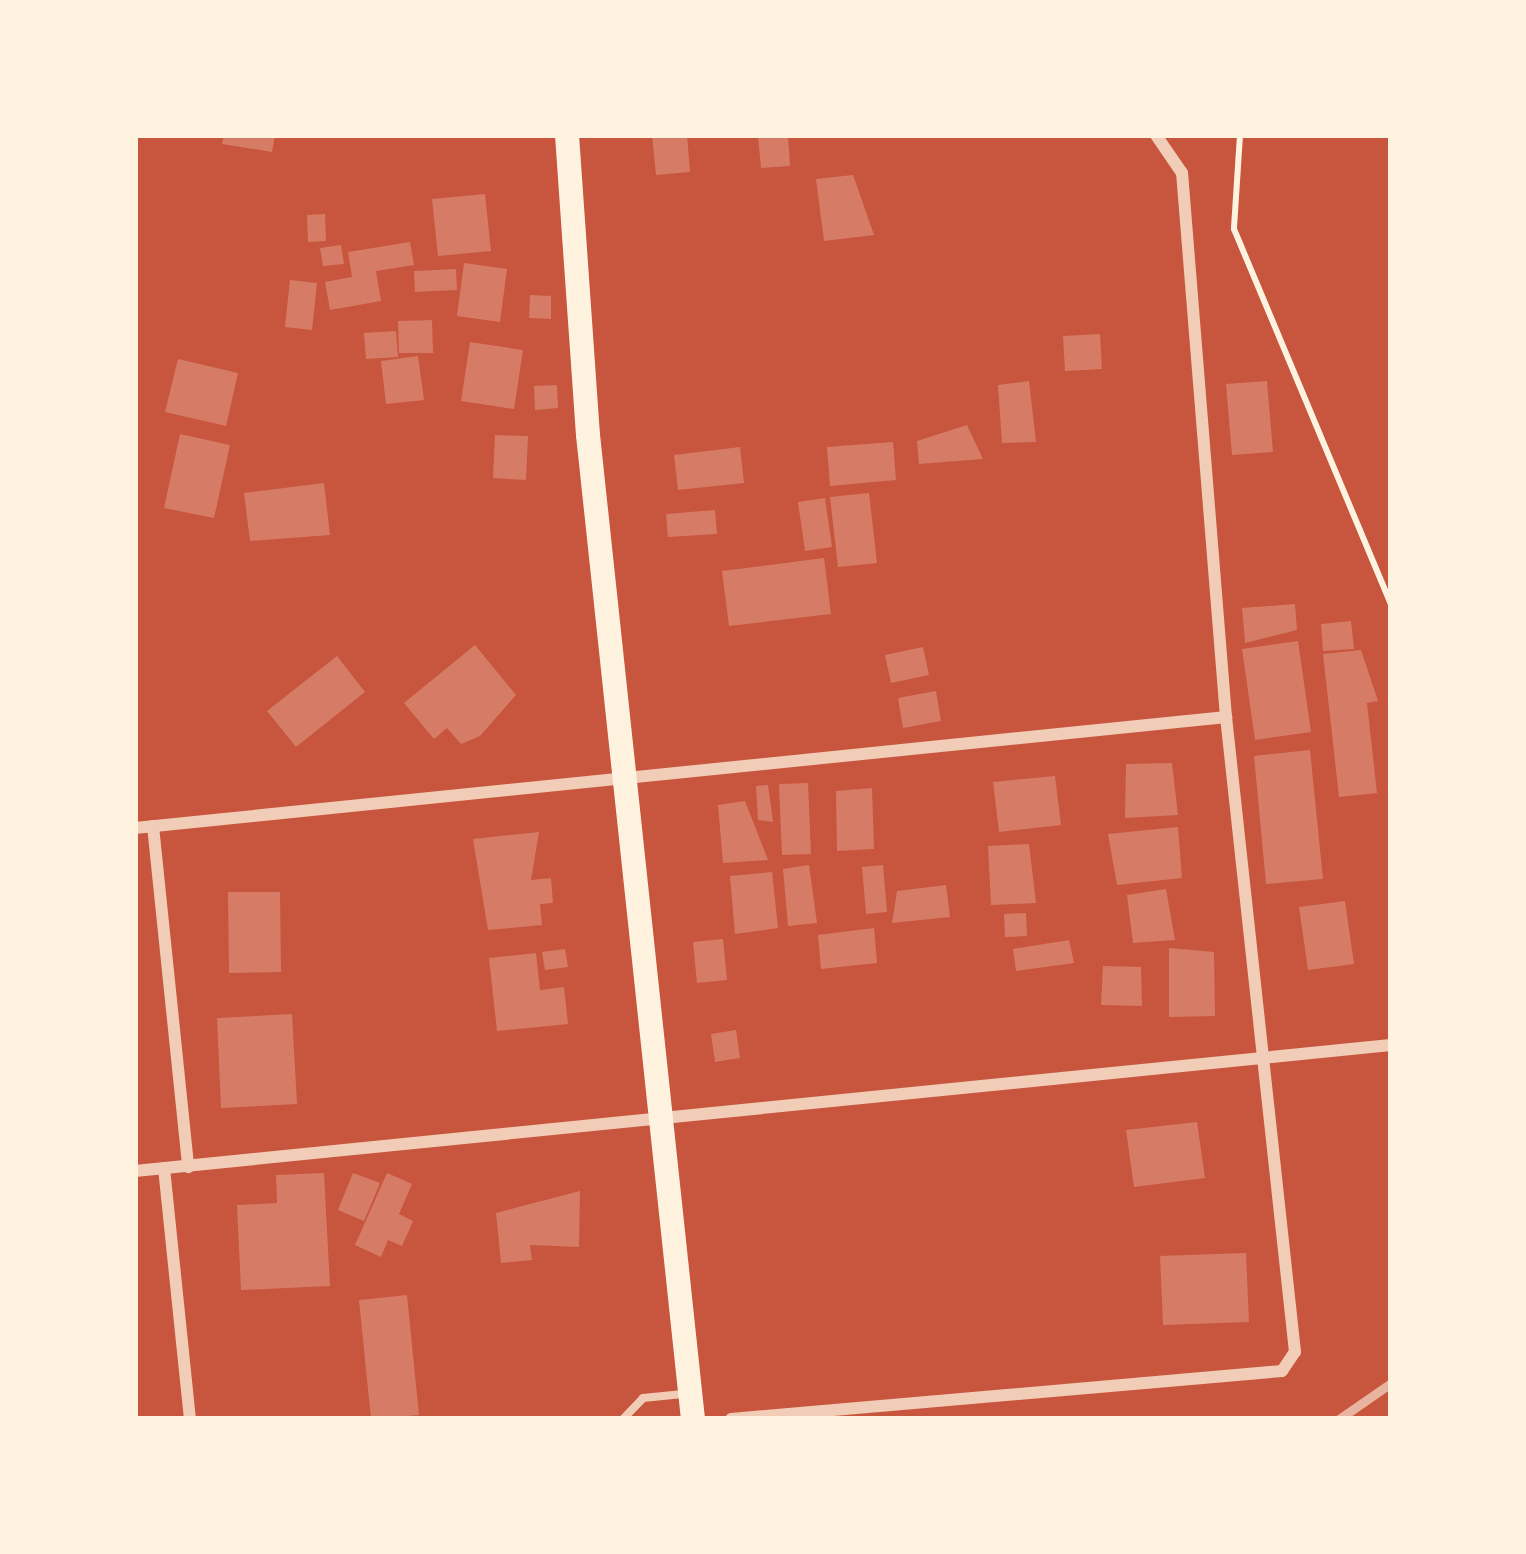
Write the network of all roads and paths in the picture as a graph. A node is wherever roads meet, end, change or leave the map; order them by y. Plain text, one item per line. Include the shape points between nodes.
1 (568, 135) edge
2 (1156, 135) edge
3 (1240, 135) edge
4 (1391, 604) edge
5 (1226, 717) junction
6 (622, 776) junction
7 (154, 826) junction
8 (135, 828) edge
9 (1391, 1046) edge
10 (1267, 1056) junction
11 (662, 1120) junction
12 (188, 1166) junction
13 (164, 1168) junction
14 (135, 1171) edge
15 (692, 1406) edge
16 (190, 1419) edge
17 (623, 1419) edge
18 (730, 1419) edge

1 - 6 main road
2 - 5 street via 1182,173
3 - 4 path via 1234,229
5 - 6 street
5 - 10 street
6 - 7 street
6 - 11 main road
7 - 8 street
7 - 12 street
9 - 10 street
10 - 11 street
10 - 18 street via 1295,1352 1282,1371
11 - 12 street
11 - 15 main road
12 - 13 street
13 - 14 street
13 - 16 street
15 - 17 lane via 643,1398

